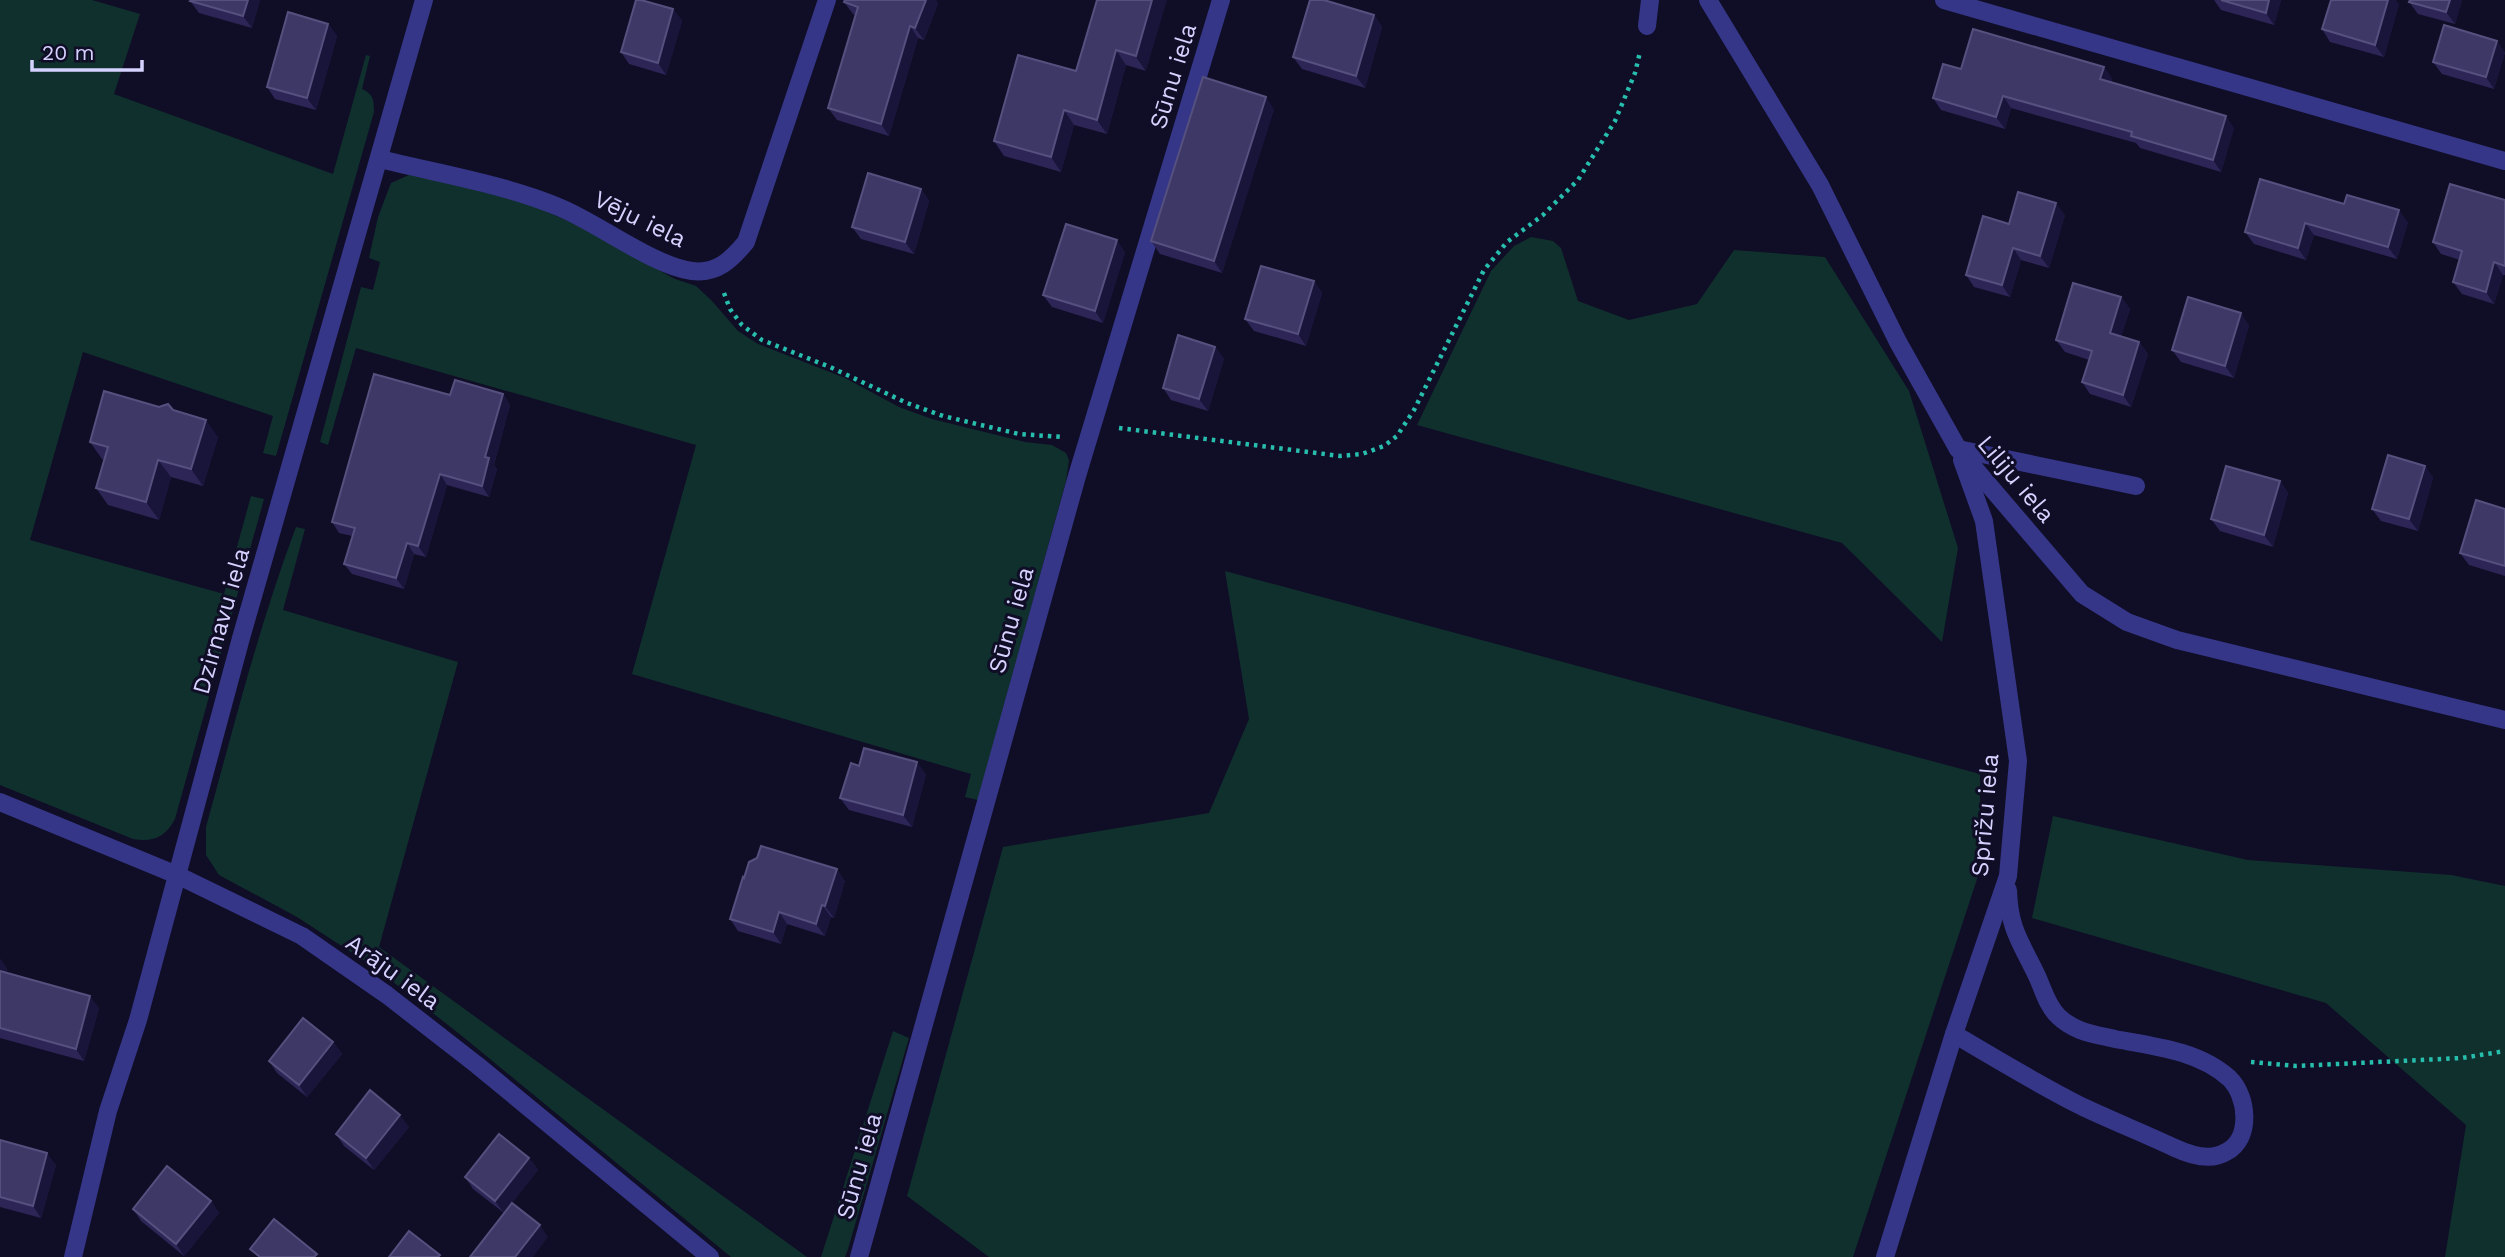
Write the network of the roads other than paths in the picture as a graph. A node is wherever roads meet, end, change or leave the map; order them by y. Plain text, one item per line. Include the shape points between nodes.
1 (424, 0) edge
2 (827, 0) edge
3 (1222, 0) edge
4 (1650, 0) edge
5 (1707, 0) edge
6 (1944, 0) edge
7 (1647, 26) road end
8 (380, 159) junction
9 (2505, 161) edge
10 (1958, 449) junction
11 (2136, 486) dead end
12 (2505, 720) edge
13 (0, 802) edge
14 (177, 875) junction
15 (2008, 876) junction
16 (1954, 1034) junction
17 (74, 1257) edge
18 (710, 1257) edge
19 (859, 1257) edge
20 (1885, 1257) edge

1 - 8 street, Dzirnavu iela
2 - 8 street, Vēju iela via 746,242 731,260 714,270 693,271 668,264 529,195
3 - 19 street, Sūnu iela via 1091,430
4 - 7 street
5 - 10 street, Liliju iela via 1820,185 1898,342
6 - 9 street
8 - 14 street, Dzirnavu iela
10 - 11 street
10 - 12 street, Liliju iela via 2082,594 2127,622 2178,640
10 - 15 street, Sprīžu iela via 1984,521 2018,761
13 - 14 street, Arāju iela
14 - 17 street, Dzirnavu iela via 108,1111
14 - 18 street, Arāju iela via 302,936 387,995
15 - 16 street, Sprīžu iela
15 - 16 street via 2009,915 2016,936 2057,1016 2078,1031 2201,1059 2230,1079 2242,1099 2245,1118 2240,1140 2226,1153 2206,1157 2181,1151 2083,1107
16 - 20 street, Sprīžu iela

